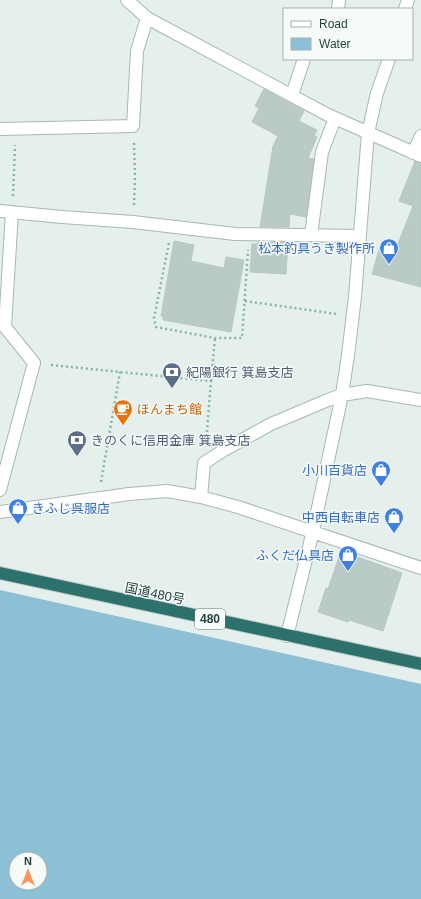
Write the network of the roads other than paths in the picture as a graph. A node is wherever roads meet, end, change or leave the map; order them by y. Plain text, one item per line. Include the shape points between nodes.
1 (127, 0) edge
2 (147, 18) junction
3 (304, 60) edge
4 (389, 60) edge
5 (292, 95) junction
6 (335, 118) junction
7 (0, 129) edge
8 (368, 134) junction
9 (421, 136) edge
10 (417, 155) edge
11 (6, 211) edge
12 (311, 235) junction
13 (360, 236) junction
14 (342, 395) junction
15 (421, 400) edge
16 (3, 466) edge
17 (0, 490) edge
18 (201, 497) junction
19 (0, 512) edge
20 (313, 531) junction
21 (421, 568) edge
22 (0, 573) edge
23 (287, 636) junction
24 (421, 664) edge

1 - 2 street
2 - 5 street
2 - 7 street via 138,51 133,126
3 - 5 street
4 - 8 street via 377,93
5 - 6 street
6 - 8 street
6 - 12 street via 322,152
8 - 10 street
8 - 13 street
9 - 10 street
11 - 12 street via 235,234
11 - 16 street via 5,327 34,363
12 - 13 street
13 - 14 street via 353,316
14 - 15 street via 367,391
14 - 18 street via 271,424 204,463
14 - 20 street
16 - 17 street
18 - 19 street via 167,491
18 - 20 street
20 - 21 street
20 - 23 street
22 - 23 highway, 国道480号 / 480
23 - 24 highway, 国道480号 / 480

